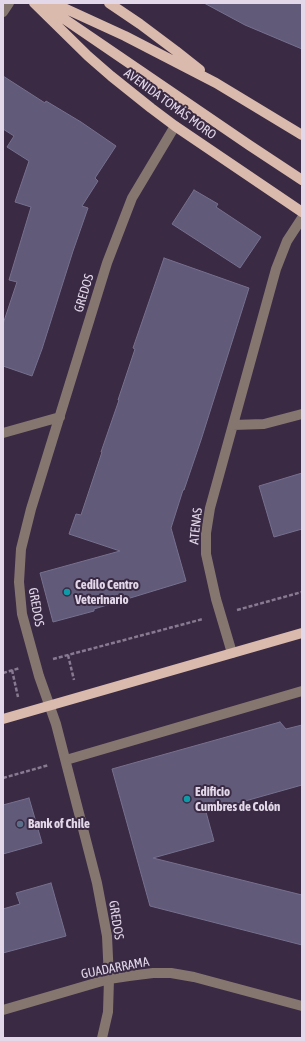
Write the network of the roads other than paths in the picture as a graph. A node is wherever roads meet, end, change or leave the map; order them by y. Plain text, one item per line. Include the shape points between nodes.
1 (9, 3) edge
2 (34, 3) edge
3 (41, 3) edge
4 (53, 3) edge
5 (109, 3) edge
6 (3, 12) edge
7 (216, 83) junction
8 (175, 126) junction
9 (302, 135) edge
10 (302, 180) edge
11 (302, 212) edge
12 (302, 218) edge
13 (302, 414) edge
14 (60, 417) junction
15 (233, 425) junction
16 (3, 433) edge
17 (302, 633) edge
18 (232, 653) junction
19 (302, 692) edge
20 (50, 705) junction
21 (3, 719) edge
22 (66, 760) junction
23 (109, 980) junction
24 (302, 1006) edge
25 (3, 1010) edge
26 (102, 1038) edge

1 - 6 street
2 - 8 main road, AVENIDA TOMÁS MORO via 110,76
3 - 10 main road, AVENIDA TOMÁS MORO
4 - 7 main road via 125,36
5 - 7 main road via 176,50
7 - 9 main road
8 - 11 main road, AVENIDA TOMÁS MORO
8 - 14 street, GREDOS via 132,198 107,263
12 - 15 street, ATENAS via 287,241 276,269
13 - 15 street via 264,424
14 - 16 street
14 - 20 street, GREDOS via 21,549 19,582 22,614
15 - 18 street, ATENAS via 210,508 206,533 206,554
17 - 18 main road
18 - 20 main road
19 - 22 street
20 - 21 main road
20 - 22 street, GREDOS
22 - 23 street, GREDOS via 97,883 107,936
23 - 24 street, GUADARRAMA via 152,973 171,973
23 - 25 street, GUADARRAMA
23 - 26 street, GREDOS via 108,1012

